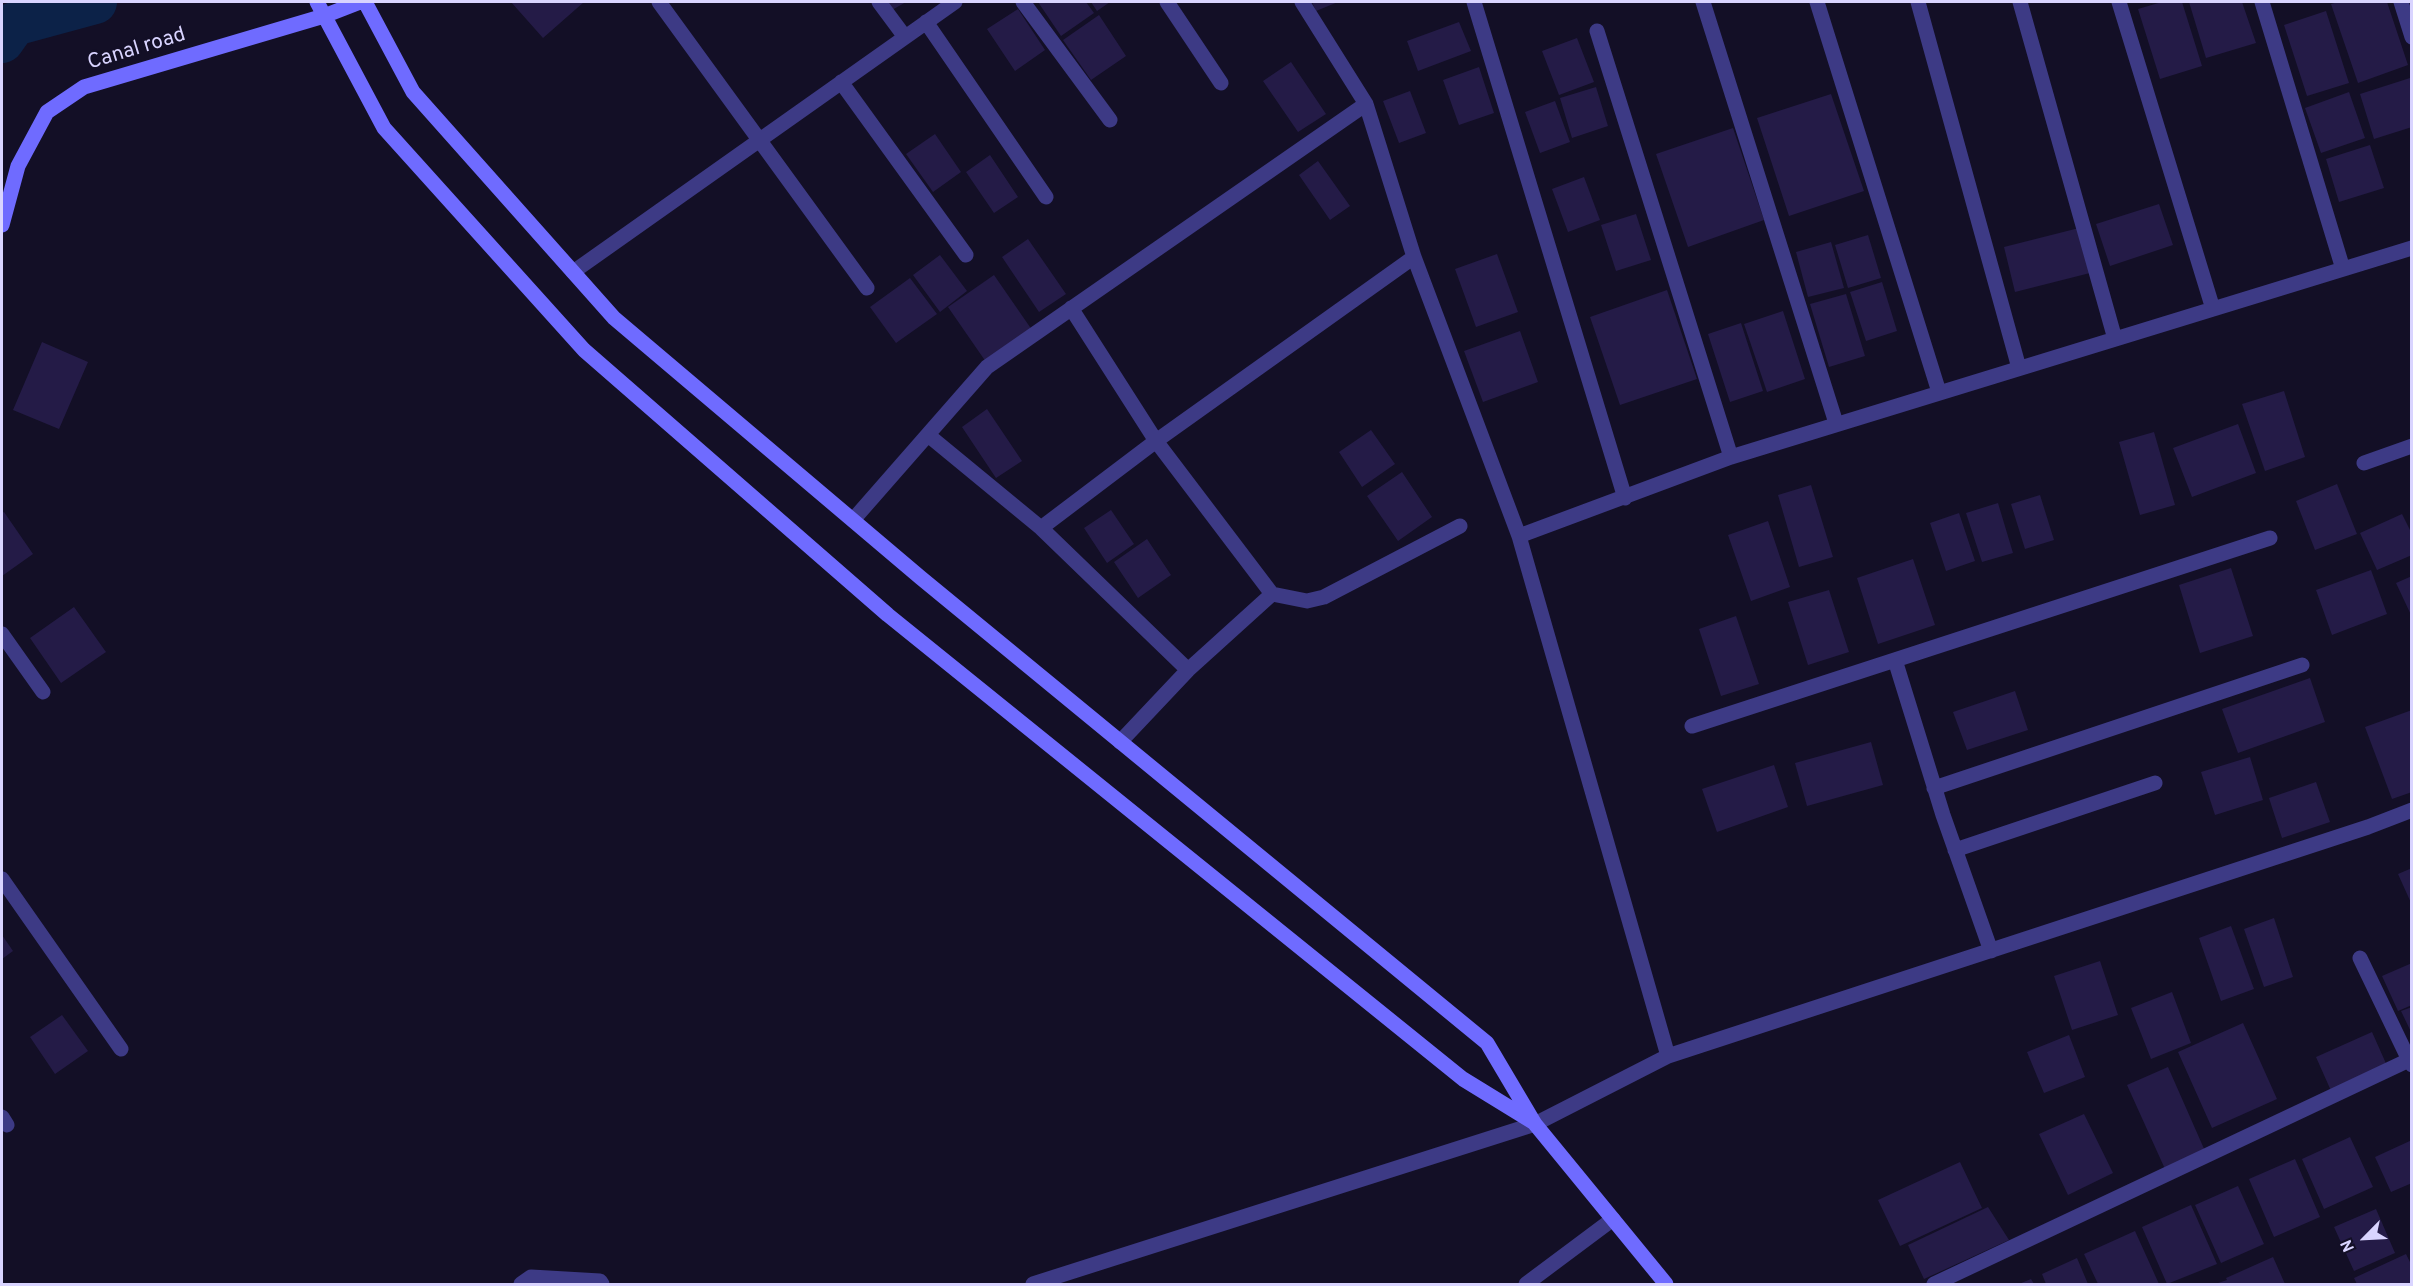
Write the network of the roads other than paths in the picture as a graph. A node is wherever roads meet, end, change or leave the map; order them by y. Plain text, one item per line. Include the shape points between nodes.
1 (317, 2) edge
2 (360, 2) edge
3 (365, 2) edge
4 (659, 2) edge
5 (879, 2) edge
6 (955, 2) edge
7 (1023, 2) edge
8 (1167, 2) edge
9 (1302, 2) edge
10 (1474, 2) edge
11 (1703, 2) edge
12 (1817, 2) edge
13 (1918, 2) edge
14 (2020, 2) edge
15 (2119, 2) edge
16 (2262, 2) edge
17 (2401, 2) edge
18 (324, 16) junction
19 (926, 22) junction
20 (1597, 31) dead end
21 (2412, 36) edge
22 (905, 37) junction
23 (841, 82) junction
24 (1221, 84) dead end
25 (1366, 104) junction
26 (1110, 120) dead end
27 (759, 140) junction
28 (1046, 197) dead end
29 (2, 225) edge
30 (2412, 248) edge
31 (966, 255) dead end
32 (1414, 257) junction
33 (2343, 269) junction
34 (573, 272) junction
35 (867, 288) dead end
36 (1071, 308) junction
37 (2213, 309) junction
38 (2115, 339) junction
39 (2019, 368) junction
40 (1939, 392) junction
41 (1836, 423) junction
42 (928, 435) junction
43 (1156, 441) junction
44 (2412, 446) edge
45 (1731, 457) junction
46 (2364, 463) dead end
47 (1625, 498) junction
48 (853, 520) junction
49 (1460, 526) dead end
50 (1041, 528) junction
51 (1519, 536) junction
52 (2270, 538) dead end
53 (1272, 594) junction
54 (2, 634) edge
55 (1895, 660) junction
56 (2302, 665) dead end
57 (1188, 670) junction
58 (43, 692) dead end
59 (1692, 726) dead end
60 (1120, 742) junction
61 (2155, 783) dead end
62 (1934, 788) junction
63 (2412, 810) edge
64 (1955, 850) junction
65 (2, 879) edge
66 (1991, 951) junction
67 (2361, 958) dead end
68 (121, 1048) dead end
69 (1668, 1056) junction
70 (2409, 1057) edge
71 (1536, 1124) junction
72 (1613, 1219) junction
73 (521, 1284) edge
74 (602, 1284) edge
75 (1033, 1284) edge
76 (1526, 1284) edge
77 (1666, 1284) edge
78 (1934, 1284) edge

1 - 18 main road
2 - 18 main road, Canal road
3 - 34 main road via 413,92
4 - 27 street
5 - 22 street
6 - 19 street
7 - 26 street
8 - 24 street
9 - 25 street
10 - 47 street
11 - 41 street
12 - 40 street
13 - 39 street
14 - 38 street
15 - 37 street
16 - 33 street
17 - 21 street
18 - 29 main road, Canal road via 84,87 46,112 18,166
18 - 71 main road via 384,129 584,350 888,615 1462,1079
19 - 22 street
19 - 28 street
20 - 45 street
22 - 23 street
23 - 27 street
23 - 31 street
25 - 32 street
25 - 36 street
27 - 34 street
27 - 35 street
30 - 33 street
32 - 43 street
32 - 51 street
33 - 37 street
34 - 48 main road via 614,318
36 - 42 street via 987,367
36 - 43 street
37 - 38 street
38 - 39 street
39 - 40 street
40 - 41 street
41 - 45 street
42 - 48 street
42 - 50 street
43 - 50 street
43 - 53 street
44 - 46 street
45 - 47 street
47 - 51 street
48 - 60 main road
49 - 53 street via 1324,597 1307,601
50 - 57 street
51 - 69 street
52 - 55 street
53 - 57 street
54 - 58 street
55 - 59 street
55 - 62 street
56 - 62 street
57 - 60 street
60 - 71 main road via 1487,1043
61 - 64 street
62 - 64 street
63 - 66 street
64 - 66 street
65 - 68 street
66 - 69 street
67 - 70 street
69 - 71 street
70 - 78 street
71 - 72 main road
71 - 75 street
72 - 76 street
72 - 77 main road
73 - 74 street via 531,1277

